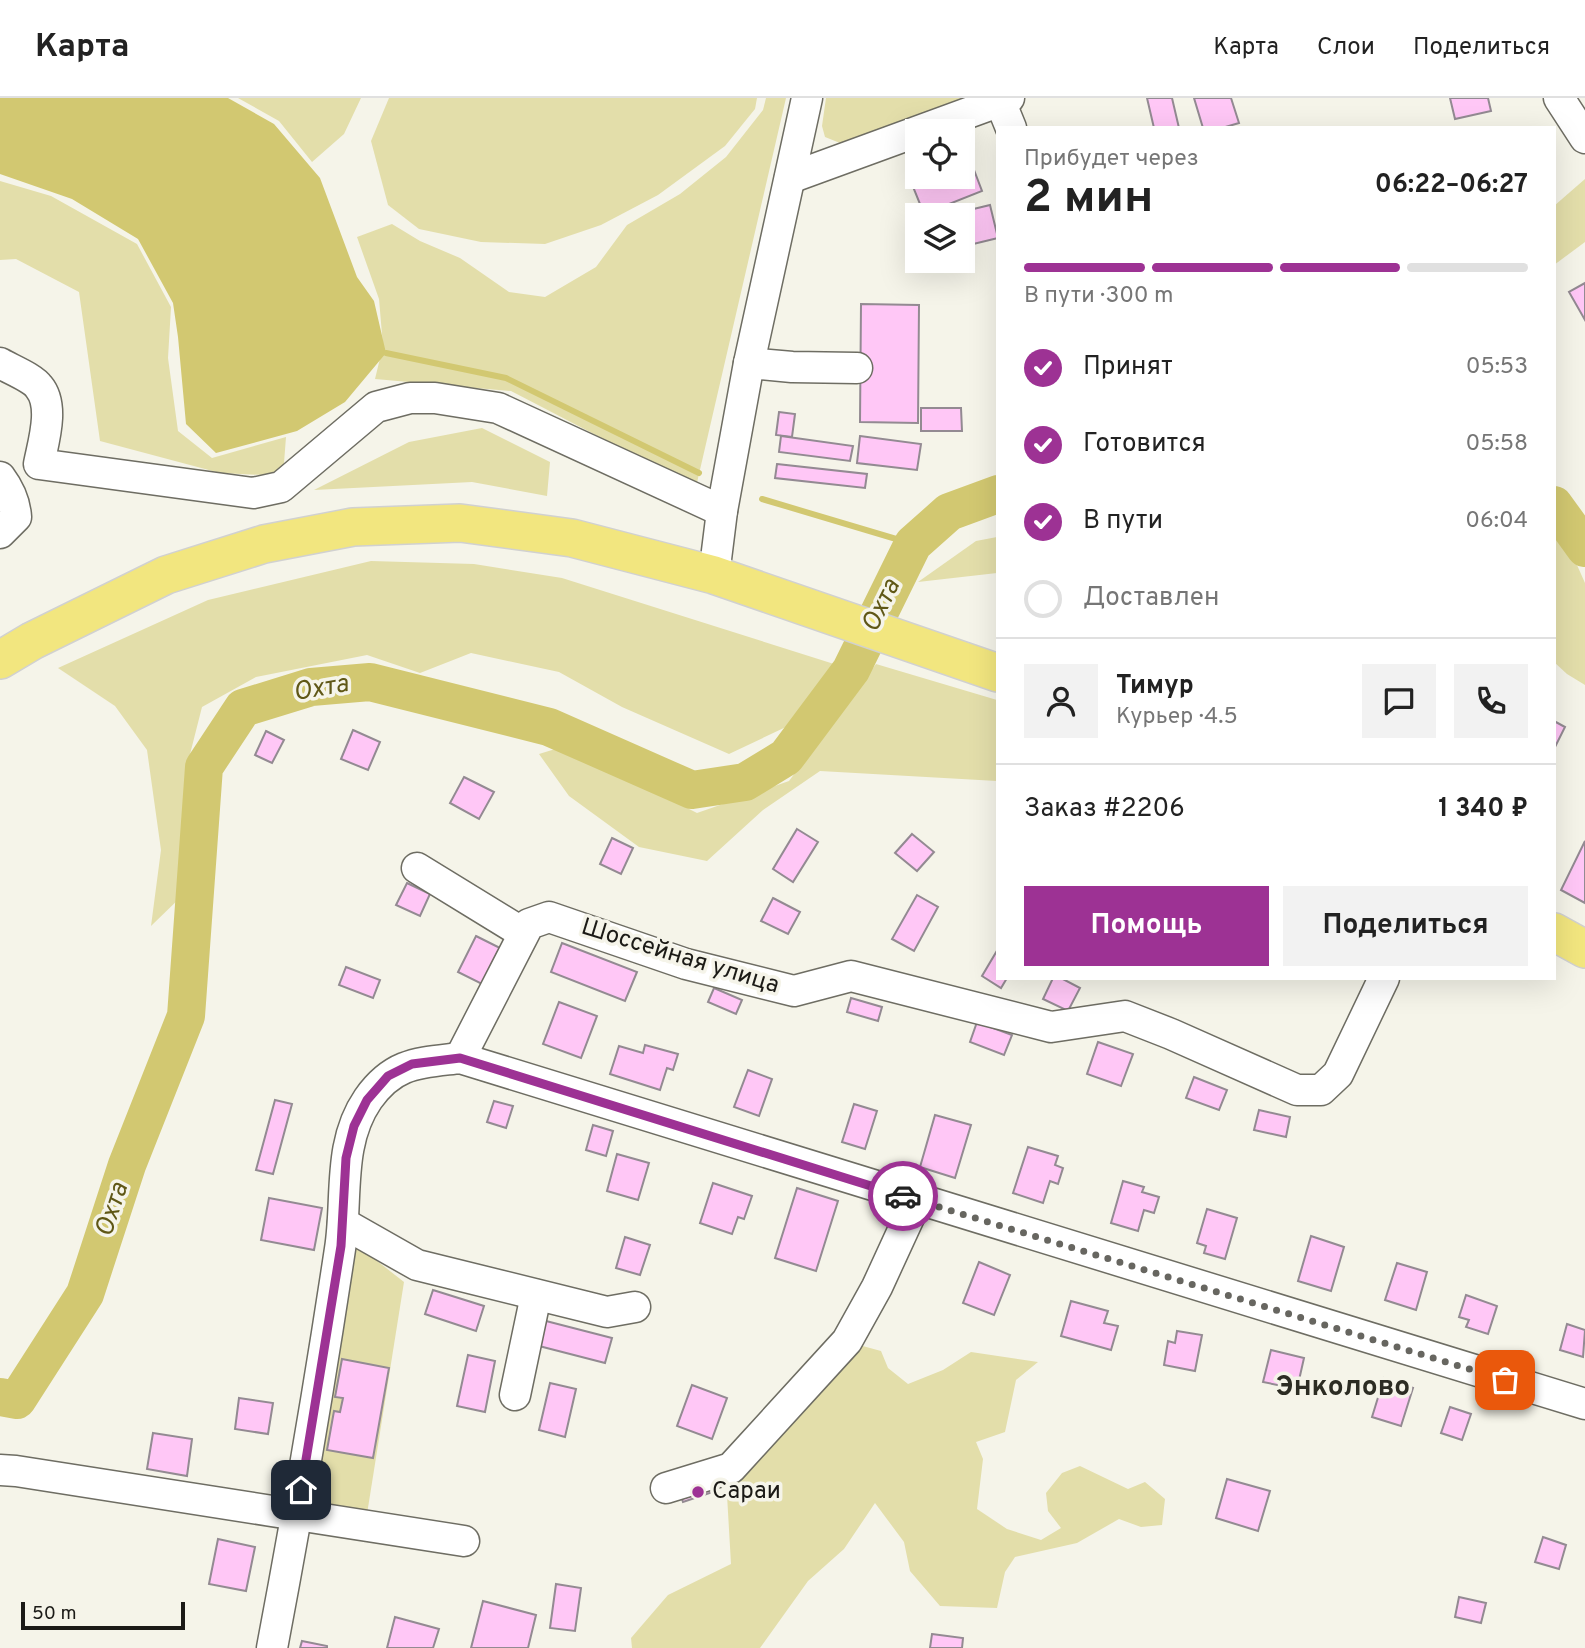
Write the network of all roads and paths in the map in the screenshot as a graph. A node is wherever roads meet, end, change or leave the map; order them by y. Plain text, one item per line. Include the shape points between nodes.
1 (807, 98) edge
2 (1007, 109) edge
3 (790, 178) junction
4 (0, 363) edge
5 (749, 363) junction
6 (857, 368) dead end
7 (39, 464) junction
8 (0, 477) edge
9 (15, 507) junction
10 (722, 511) junction
11 (0, 533) edge
12 (714, 575) junction
13 (0, 660) edge
14 (996, 672) edge
15 (416, 868) dead end
16 (523, 933) junction
17 (1556, 933) edge
18 (1585, 949) edge
19 (1383, 980) edge
20 (460, 1058) junction
21 (917, 1200) junction
22 (342, 1234) junction
23 (536, 1295) junction
24 (635, 1307) dead end
25 (515, 1395) dead end
26 (1585, 1404) edge
27 (0, 1470) edge
28 (666, 1488) dead end
29 (297, 1517) junction
30 (464, 1541) dead end
31 (272, 1648) edge

1 - 3 street
2 - 3 street
3 - 5 street
4 - 7 street via 39,386 47,405
5 - 6 street
5 - 10 street
7 - 9 street
7 - 10 street via 253,493 281,486 376,407 410,398 435,398 498,408
8 - 9 street
9 - 11 street via 16,517
10 - 12 street
12 - 13 main road via 572,538 460,523 353,527 264,544 166,575
12 - 14 main road
15 - 16 street
16 - 19 street, Шоссейная улица via 529,924 549,917 686,964 793,991 851,976 1051,1027 1125,1016 1297,1090 1321,1090 1338,1074
16 - 20 street
17 - 18 main road
20 - 21 street
20 - 22 street via 412,1064 388,1076 367,1100 346,1158
21 - 26 street
21 - 28 street via 847,1341 731,1468
22 - 23 street via 417,1265
22 - 29 street
23 - 24 street via 607,1312
23 - 25 street
27 - 29 street
29 - 30 street
29 - 31 street

